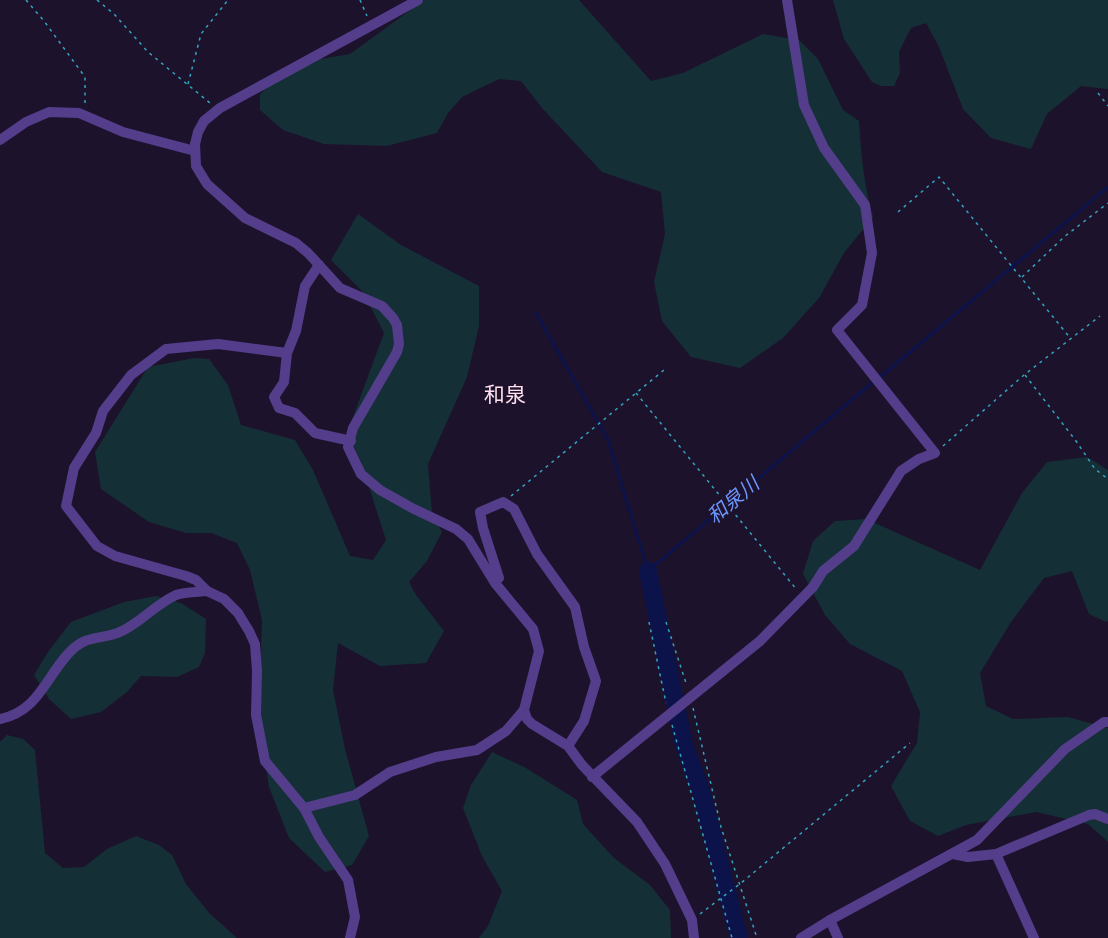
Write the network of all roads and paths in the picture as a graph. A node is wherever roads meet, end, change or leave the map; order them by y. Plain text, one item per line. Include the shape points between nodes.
1 (26, 0) edge
2 (97, 0) edge
3 (228, 0) edge
4 (360, 0) edge
5 (418, 0) edge
6 (787, 0) edge
7 (371, 25) junction
8 (188, 85) junction
9 (1098, 93) dead end
10 (1108, 106) edge
11 (218, 110) junction
12 (84, 115) junction
13 (0, 140) edge
14 (195, 151) junction
15 (1108, 203) edge
16 (898, 212) dead end
17 (319, 265) junction
18 (1021, 278) junction
19 (1100, 316) dead end
20 (1071, 339) junction
21 (287, 353) junction
22 (664, 370) dead end
23 (1024, 375) junction
24 (636, 393) junction
25 (350, 441) junction
26 (935, 453) junction
27 (1108, 479) edge
28 (503, 502) junction
29 (499, 578) dead end
30 (207, 591) junction
31 (803, 597) junction
32 (649, 622) dead end
33 (666, 622) dead end
34 (691, 698) junction
35 (524, 710) junction
36 (669, 716) junction
37 (0, 719) edge
38 (1108, 722) edge
39 (910, 743) dead end
40 (568, 746) junction
41 (592, 777) junction
42 (304, 808) junction
43 (1108, 819) edge
44 (953, 854) junction
45 (996, 854) junction
46 (741, 883) junction
47 (720, 899) junction
48 (692, 920) junction
49 (830, 920) junction
50 (350, 938) edge
51 (694, 938) edge
52 (732, 938) edge
53 (757, 938) edge
54 (801, 938) edge
55 (838, 938) edge
56 (1034, 938) edge

1 - 12 path via 85,77
2 - 8 path via 148,52
3 - 8 path via 201,34
4 - 7 path
5 - 7 street
6 - 26 street via 804,105 824,148 865,204 872,254 861,304 837,330
7 - 11 street
8 - 11 path
9 - 10 path
11 - 14 street via 204,121
12 - 13 street via 49,112
12 - 14 street via 123,132
14 - 17 street via 196,166 207,184 245,218 296,243
15 - 18 path
16 - 18 path via 939,177
17 - 21 street via 305,286
17 - 25 street via 346,291 382,306 393,318 399,336 397,352 353,428
18 - 20 path
19 - 20 path
20 - 23 path
21 - 25 street via 284,382 274,397 279,408 296,413 315,433
21 - 30 street via 218,344 166,349 131,375 103,411 96,433 74,468 66,506 97,546 115,556 196,580
22 - 24 path
23 - 26 path
23 - 27 path via 1095,469
24 - 28 path
24 - 31 path
25 - 35 street via 348,447 356,466 380,490 468,539 495,583 533,629 539,651
26 - 31 street via 901,471 854,546 823,571
28 - 29 street via 480,512
28 - 40 street via 514,509 537,554 575,607 596,681 584,721
30 - 37 street via 177,595 121,632 85,639 68,654 39,695 25,708
30 - 42 street via 224,599 238,613 255,644 255,715 265,761
31 - 34 street via 760,641
32 - 36 path
33 - 34 path
34 - 36 street
34 - 46 path via 721,827
35 - 40 street via 532,724
35 - 42 street via 506,731 477,750 436,757 390,772 356,795
36 - 41 street
36 - 47 path
38 - 44 street via 1065,749 977,840
39 - 46 path
40 - 41 street
41 - 48 street via 646,834
42 - 50 street via 348,880 355,917
43 - 45 street via 1089,814
44 - 45 street
44 - 49 street
45 - 56 street
46 - 47 path
46 - 53 path
47 - 48 path
47 - 52 path
48 - 51 street
49 - 54 street
49 - 55 street

